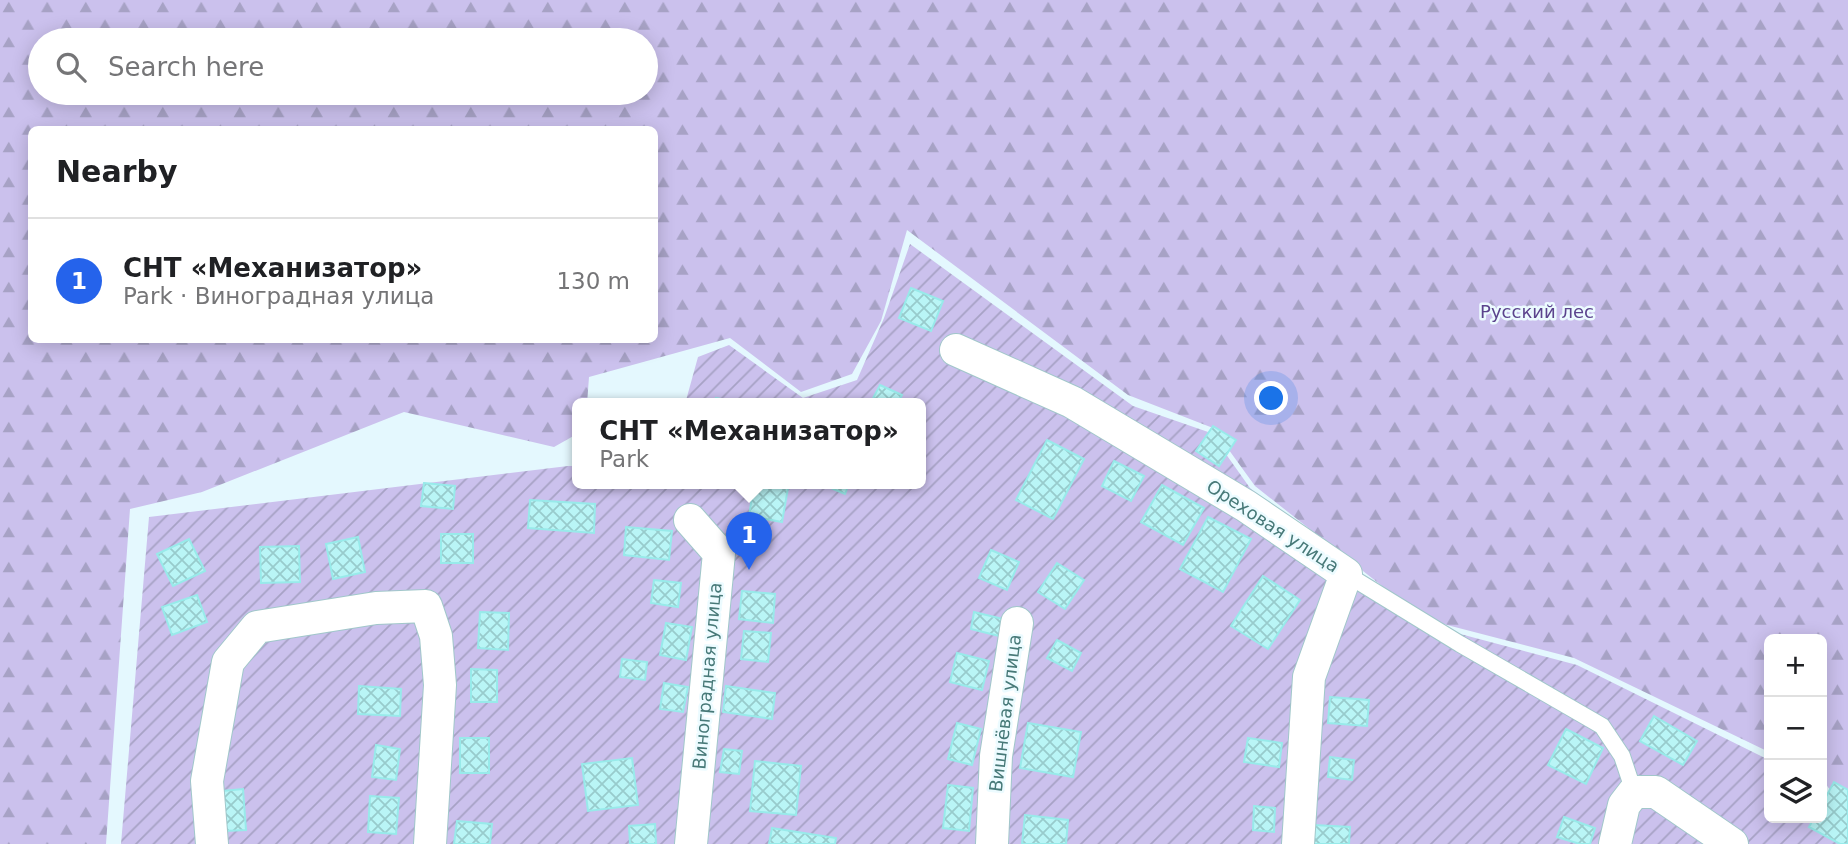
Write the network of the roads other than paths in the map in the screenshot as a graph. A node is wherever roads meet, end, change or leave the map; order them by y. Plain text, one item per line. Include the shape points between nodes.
1 (956, 350) dead end
2 (690, 520) dead end
3 (1346, 573) junction
4 (1017, 623) dead end
5 (1645, 792) junction
6 (212, 844) edge
7 (430, 844) edge
8 (691, 844) edge
9 (992, 844) edge
10 (1298, 844) edge
11 (1615, 844) edge
12 (1732, 844) edge

1 - 3 street, Ореховая улица via 1072,402 1246,506
2 - 8 street, Виноградная улица via 719,553
3 - 5 lane via 1602,726
3 - 10 street, Ореховая улица via 1309,677
4 - 9 street, Вишнёвая улица via 996,757
5 - 11 street via 1624,805
5 - 12 street
6 - 7 street via 207,781 228,662 257,626 376,608 426,606 436,636 440,685

